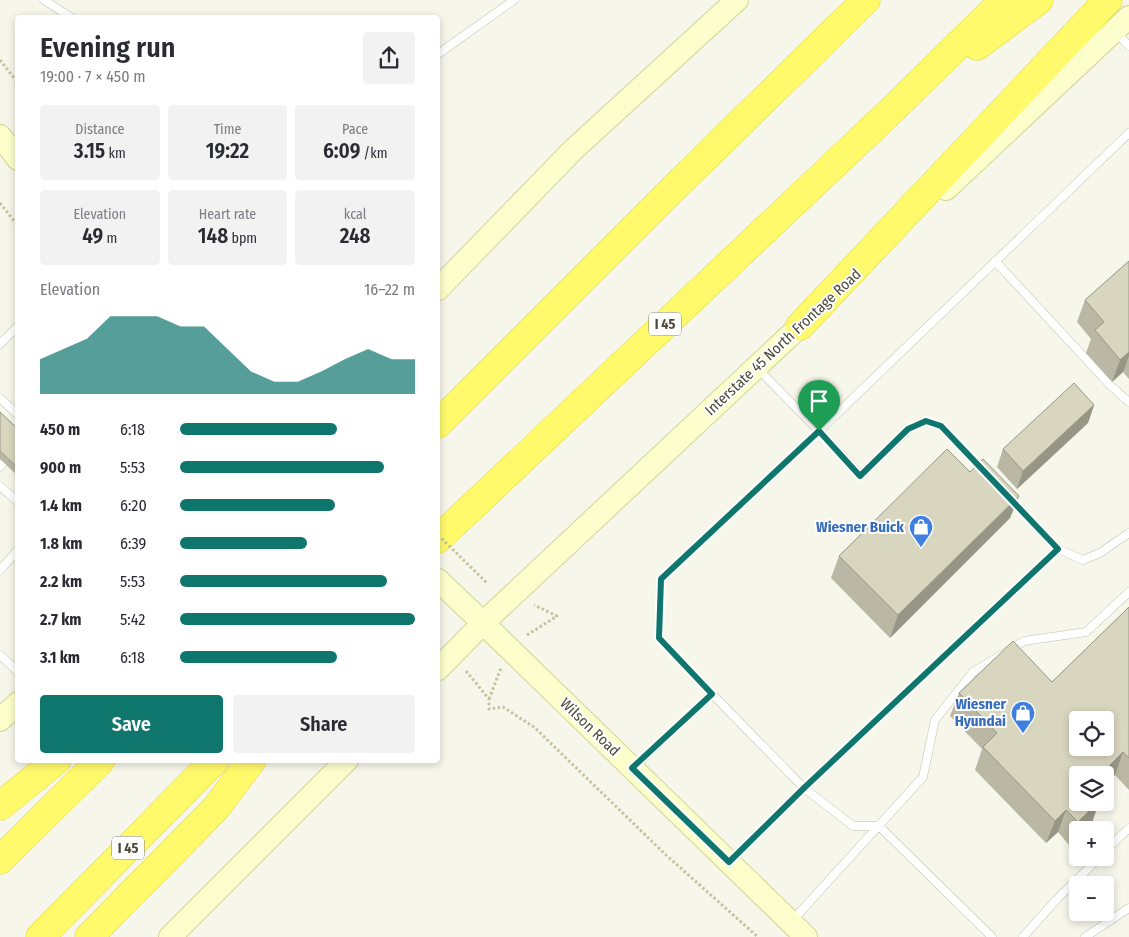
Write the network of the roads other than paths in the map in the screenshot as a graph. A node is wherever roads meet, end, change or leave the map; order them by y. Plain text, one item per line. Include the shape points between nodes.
1 (44, 0) edge
2 (514, 0) edge
3 (737, 0) edge
4 (866, 0) edge
5 (1004, 0) edge
6 (1039, 0) edge
7 (1108, 0) edge
8 (67, 15) edge
9 (1124, 31) edge
10 (440, 53) edge
11 (892, 110) junction
12 (1129, 133) edge
13 (0, 136) edge
14 (15, 154) edge
15 (995, 261) junction
16 (440, 287) edge
17 (800, 326) junction
18 (15, 329) edge
19 (0, 344) edge
20 (756, 367) junction
21 (0, 398) edge
22 (1129, 402) edge
23 (15, 417) edge
24 (440, 422) edge
25 (819, 431) junction
26 (989, 477) edge
27 (0, 486) edge
28 (1003, 492) edge
29 (15, 499) edge
30 (1129, 533) edge
31 (440, 537) edge
32 (1058, 549) junction
33 (15, 553) edge
34 (0, 570) edge
35 (440, 582) edge
36 (1129, 592) edge
37 (483, 623) junction
38 (0, 655) edge
39 (445, 661) edge
40 (15, 669) edge
41 (712, 694) junction
42 (15, 706) edge
43 (0, 720) edge
44 (53, 763) edge
45 (98, 763) edge
46 (212, 763) edge
47 (250, 763) edge
48 (344, 763) edge
49 (632, 768) junction
50 (804, 788) junction
51 (0, 806) edge
52 (879, 826) junction
53 (1129, 828) edge
54 (1114, 842) edge
55 (0, 860) edge
56 (729, 862) junction
57 (1091, 866) edge
58 (1129, 908) edge
59 (799, 930) edge
60 (40, 937) edge
61 (89, 937) edge
62 (170, 937) edge
63 (992, 937) edge
64 (1023, 937) edge
65 (1085, 937) edge

1 - 8 lane
2 - 10 lane
3 - 16 main road via 573,150
4 - 24 highway
5 - 11 highway, I 45
6 - 11 highway
7 - 17 highway
9 - 17 main road, Interstate 45 North Frontage Road
11 - 31 highway, I 45
12 - 15 lane
13 - 14 main road
15 - 22 lane
15 - 25 lane
17 - 20 main road, Interstate 45 North Frontage Road
18 - 19 lane
20 - 25 lane
20 - 37 main road, Interstate 45 North Frontage Road
21 - 23 lane
25 - 26 lane via 860,476 908,429 926,421 941,426
25 - 41 lane via 661,579 659,638
27 - 29 lane
28 - 32 lane
30 - 32 lane via 1100,553 1083,560
32 - 50 lane
33 - 34 lane
35 - 37 main road, Wilson Road
36 - 52 lane via 1086,632 1024,641 973,672 935,720 923,777
37 - 39 main road, Interstate 45 North Frontage Road
37 - 49 main road, Wilson Road
38 - 40 lane
41 - 49 lane
41 - 50 lane
42 - 43 main road
44 - 51 highway
45 - 55 highway
46 - 60 highway, I 45
47 - 61 highway via 216,808
48 - 62 main road
49 - 56 main road, Wilson Road
50 - 52 lane via 853,826
50 - 56 lane
52 - 59 lane
52 - 63 lane
53 - 54 lane
56 - 59 main road, Wilson Road
57 - 64 lane
58 - 65 lane

